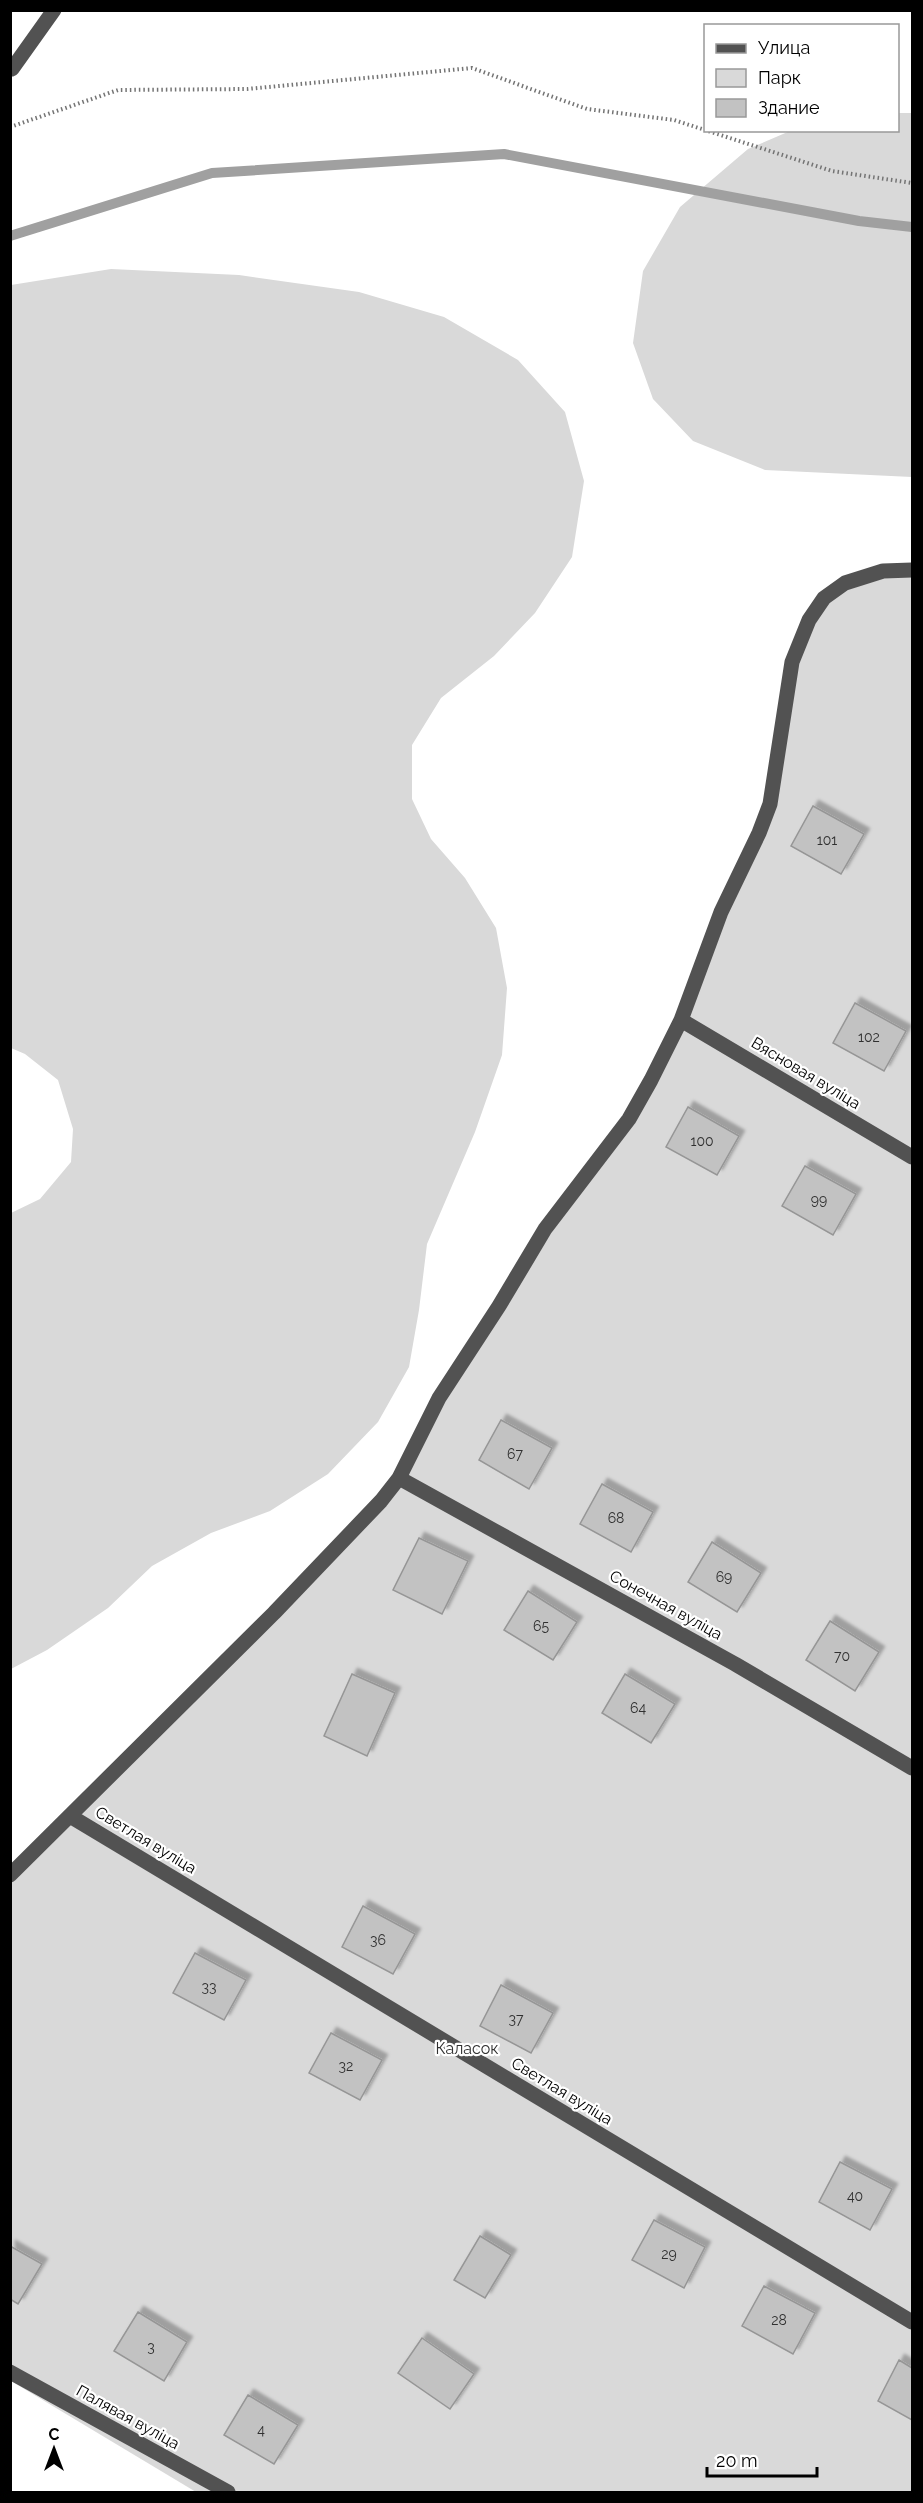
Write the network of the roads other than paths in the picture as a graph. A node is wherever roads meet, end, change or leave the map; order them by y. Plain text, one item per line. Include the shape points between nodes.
1 (54, 10) edge
2 (12, 69) dead end
3 (912, 570) edge
4 (681, 1020) junction
5 (912, 1157) edge
6 (399, 1478) junction
7 (912, 1768) edge
8 (70, 1816) junction
9 (10, 1875) edge
10 (912, 2322) edge
11 (10, 2372) edge
12 (228, 2493) edge

1 - 2 street
3 - 4 street via 883,571 845,583 824,598 809,620 790,673 770,804 721,912
4 - 5 street, Вясновая вуліца
4 - 6 street via 629,1119 545,1228 439,1398
6 - 7 street, Сонечная вуліца via 735,1664
6 - 8 street via 274,1613
8 - 9 street
8 - 10 street, Светлая вуліца
11 - 12 street, Палявая вуліца

